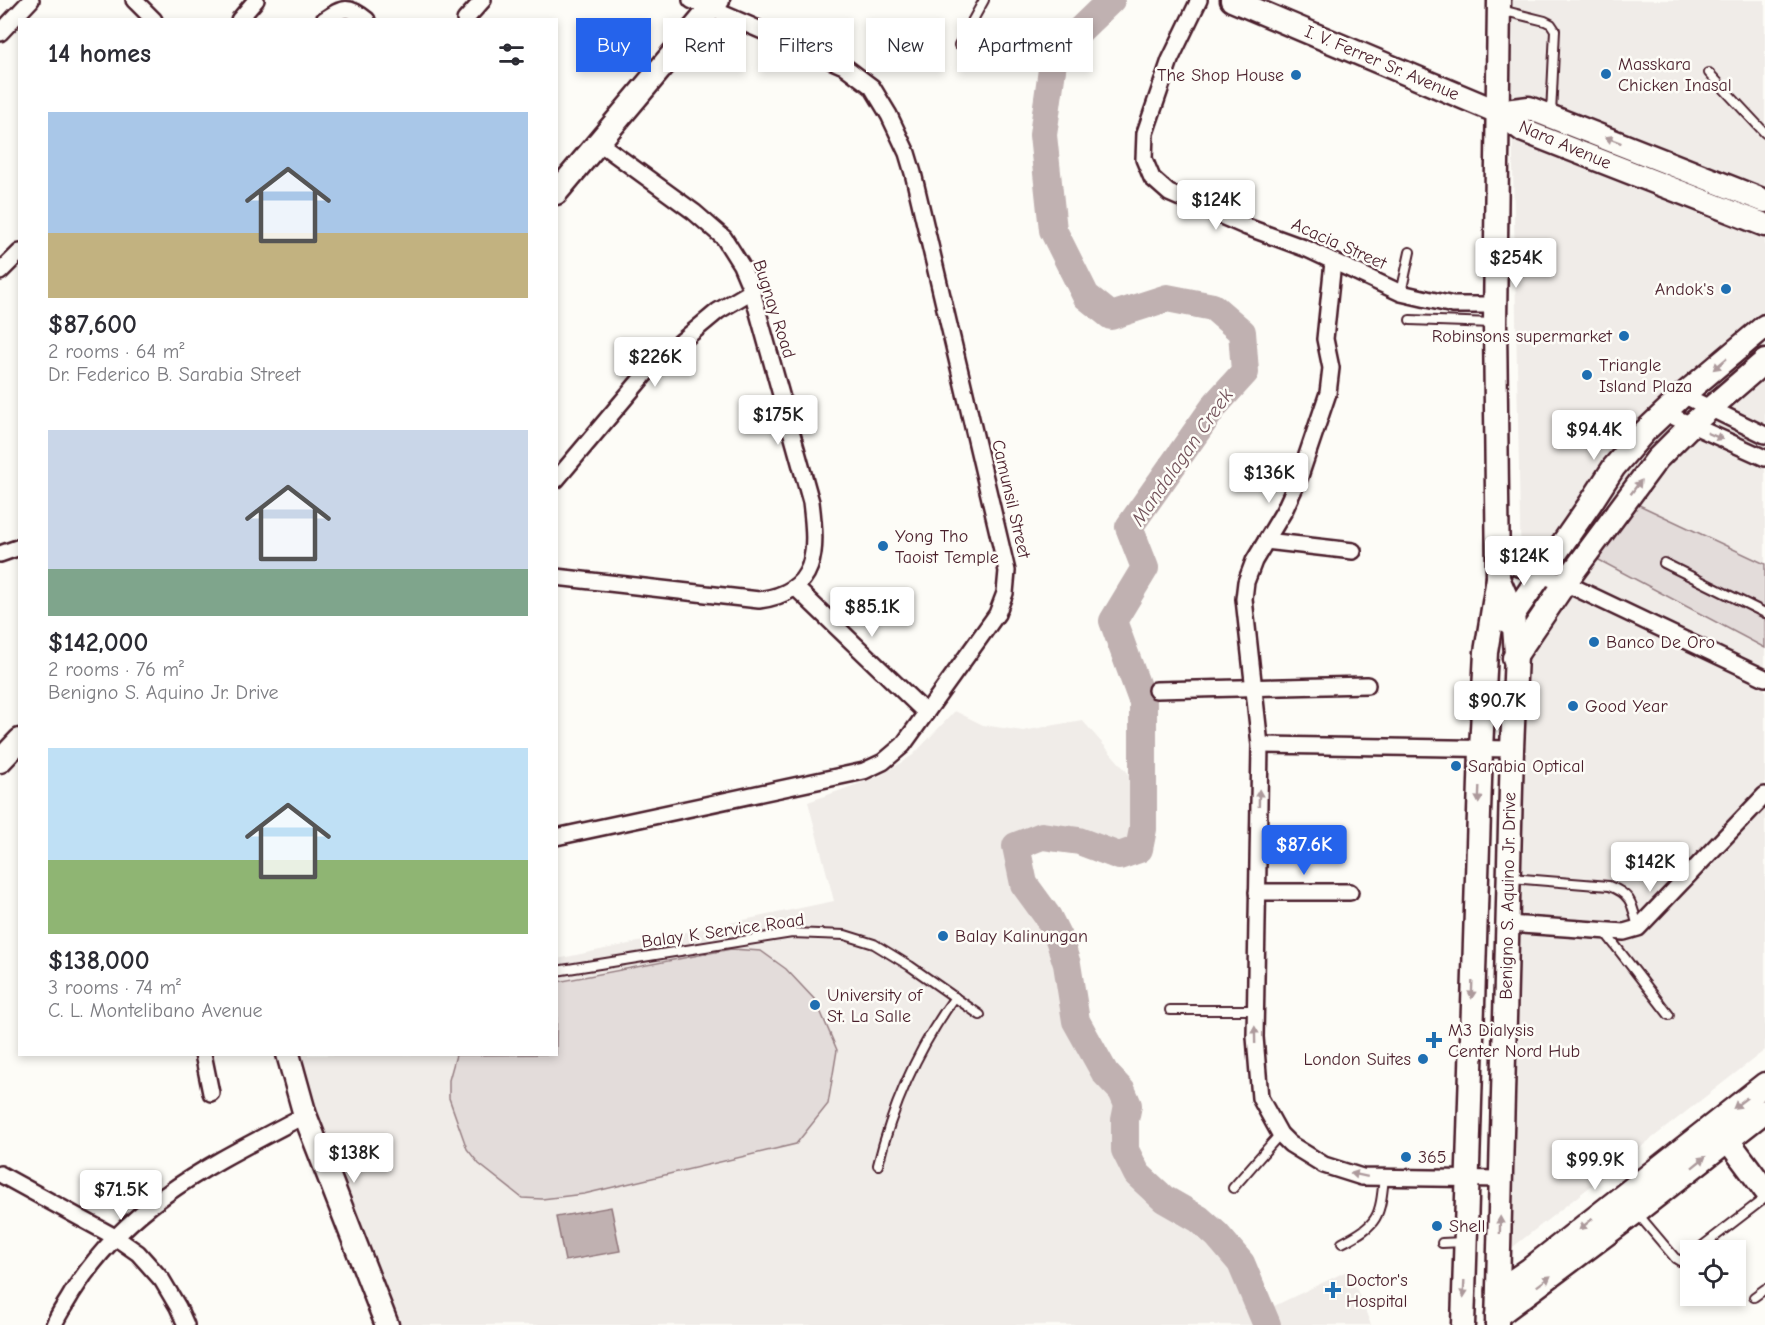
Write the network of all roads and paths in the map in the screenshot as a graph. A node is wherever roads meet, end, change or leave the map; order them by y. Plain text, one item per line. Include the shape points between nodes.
1 (31, 0) edge
2 (134, 0) edge
3 (256, 0) edge
4 (483, 0) edge
5 (984, 0) edge
6 (1199, 0) edge
7 (1232, 0) edge
8 (707, 3) edge
9 (1499, 5) edge
10 (152, 18) edge
11 (240, 18) edge
12 (327, 18) edge
13 (366, 18) edge
14 (467, 18) edge
15 (974, 18) edge
16 (0, 33) edge
17 (1709, 73) dead end
18 (1498, 112) junction
19 (1551, 116) junction
20 (1765, 133) edge
21 (598, 142) junction
22 (1656, 157) junction
23 (1648, 179) junction
24 (1712, 179) junction
25 (558, 191) edge
26 (1703, 201) junction
27 (1765, 201) edge
28 (1765, 225) edge
29 (1410, 252) dead end
30 (18, 254) edge
31 (1333, 262) junction
32 (0, 272) edge
33 (752, 291) junction
34 (1401, 293) junction
35 (1495, 314) junction
36 (1410, 320) dead end
37 (1763, 330) edge
38 (1765, 361) edge
39 (1683, 395) junction
40 (1709, 409) junction
41 (1665, 413) junction
42 (1690, 426) junction
43 (1765, 435) edge
44 (1765, 458) edge
45 (558, 478) edge
46 (1590, 504) junction
47 (1612, 518) junction
48 (1266, 541) junction
49 (18, 548) edge
50 (1353, 551) dead end
51 (0, 554) edge
52 (1664, 563) dead end
53 (1497, 570) junction
54 (1541, 574) junction
55 (558, 577) edge
56 (1565, 583) junction
57 (795, 587) junction
58 (1514, 613) junction
59 (1765, 613) edge
60 (1486, 652) junction
61 (1516, 654) junction
62 (1765, 678) edge
63 (1367, 685) dead end
64 (1255, 688) junction
65 (1156, 690) dead end
66 (1484, 702) junction
67 (926, 713) junction
68 (18, 742) edge
69 (1260, 745) junction
70 (1481, 748) junction
71 (1512, 749) junction
72 (0, 761) edge
73 (1765, 795) edge
74 (558, 837) edge
75 (1509, 878) junction
76 (1257, 892) junction
77 (1350, 892) dead end
78 (1508, 924) junction
79 (1638, 928) junction
80 (1604, 930) junction
81 (558, 971) edge
82 (955, 998) junction
83 (1170, 1010) dead end
84 (1255, 1010) junction
85 (980, 1015) dead end
86 (1669, 1015) dead end
87 (203, 1056) edge
88 (289, 1056) edge
89 (1765, 1084) edge
90 (1469, 1091) junction
91 (1503, 1092) junction
92 (211, 1093) dead end
93 (1765, 1110) edge
94 (305, 1115) junction
95 (1721, 1131) junction
96 (1280, 1134) junction
97 (878, 1165) dead end
98 (0, 1174) edge
99 (1384, 1177) junction
100 (1467, 1179) junction
101 (1501, 1179) junction
102 (1233, 1188) dead end
103 (1765, 1190) edge
104 (1765, 1198) edge
105 (1636, 1212) junction
106 (116, 1236) junction
107 (1712, 1240) edge
108 (1442, 1242) dead end
109 (1465, 1242) junction
110 (1342, 1243) dead end
111 (1680, 1261) edge
112 (1765, 1289) edge
113 (1498, 1292) junction
114 (1754, 1297) dead end
115 (1497, 1320) edge
116 (54, 1325) edge
117 (186, 1325) edge
118 (387, 1325) edge
119 (1463, 1325) edge

1 - 16 street
2 - 10 street
3 - 11 street
4 - 14 street
5 - 15 lane
6 - 31 street, Acacia Street via 1170,60 1146,133 1144,159 1152,178 1169,193
7 - 18 main road, I. V. Ferrer Sr. Avenue
8 - 21 main road
8 - 67 street, Camunsil Street via 844,66 872,87 910,163 1007,571 1005,594 997,614
9 - 18 main road, Benigno S. Aquino Jr. Drive
9 - 19 lane via 1545,21 1555,30
12 - 13 street via 346,8
17 - 20 lane
18 - 19 main road, Nara Avenue via 1529,108
18 - 23 main road, Nara Avenue via 1524,131
18 - 35 main road, Benigno S. Aquino Jr. Drive
22 -> 19 main road, Nara Avenue
21 - 25 main road
21 - 33 street, Bugnay Road via 724,238
22 - 23 main road
22 - 24 main road, Nara Avenue
23 - 26 main road, Nara Avenue
24 - 26 main road
24 - 27 main road, Nara Avenue
26 - 28 main road, Nara Avenue
29 - 34 lane
30 - 32 street
31 - 34 street, Acacia Street
31 - 48 street via 1325,339 1331,368 1328,393 1300,476
33 - 45 street via 718,311 652,366
33 - 57 street, Bugnay Road via 811,502 815,535 812,565
34 - 35 street, Acacia Street
35 - 36 lane
35 - 53 main road, Benigno S. Aquino Jr. Drive
37 -> 39 main road
38 - 40 main road
39 - 40 street
39 - 41 main road
40 - 42 main road
40 - 43 street
41 - 42 street
41 - 46 main road via 1614,466
42 -> 44 street
47 -> 42 main road via 1657,459
46 - 47 main road
46 - 54 main road
47 - 56 main road
48 - 50 street
48 - 64 street via 1246,582 1244,599
49 - 51 street
52 - 59 lane
53 - 54 street
53 - 58 main road, Benigno S. Aquino Jr. Drive
53 - 60 main road, Benigno S. Aquino Jr. Drive
54 - 56 street
54 - 58 main road
55 - 57 street via 759,600
56 - 61 main road
56 - 62 street
57 - 67 street
58 - 60 main road
58 - 61 main road, Benigno S. Aquino Jr. Drive
60 - 66 main road, Benigno S. Aquino Jr. Drive
61 - 66 main road
61 - 71 main road, Benigno S. Aquino Jr. Drive
63 - 64 street
64 - 65 street
64 - 69 street
66 - 70 main road, Benigno S. Aquino Jr. Drive
67 - 74 street, Camunsil Street via 903,745 884,762 864,771
68 - 72 main road
69 - 70 street
76 -> 69 street
70 - 71 street
70 -> 90 main road, Benigno S. Aquino Jr. Drive
71 - 75 main road, Benigno S. Aquino Jr. Drive
73 - 79 street
75 - 78 main road, Benigno S. Aquino Jr. Drive
75 - 79 lane via 1609,885 1630,898
76 - 77 street
76 - 84 street
78 - 80 street
78 - 91 main road, Benigno S. Aquino Jr. Drive
79 - 80 street via 1624,932
80 - 86 lane
81 - 82 lane, Balay K Service Road via 792,933 845,935 874,944
82 - 85 lane, Balay K Service Road
82 - 97 lane via 900,1093
83 - 84 lane
96 -> 84 street via 1260,1098
87 - 92 street
88 - 94 main road
89 -> 95 main road
90 - 91 main road
90 - 100 main road, Benigno S. Aquino Jr. Drive
91 - 101 main road, Benigno S. Aquino Jr. Drive
93 - 95 main road
94 - 106 street via 163,1194
94 - 118 main road
95 - 103 main road
105 -> 95 main road
95 -> 113 main road
99 -> 96 street via 1362,1177 1323,1165
96 - 102 lane
98 - 106 street
99 - 100 street via 1425,1183
99 - 110 lane via 1377,1217 1368,1228
100 - 101 street
100 - 109 main road, Benigno S. Aquino Jr. Drive
113 -> 101 main road, Benigno S. Aquino Jr. Drive
104 - 107 lane
105 - 111 lane
115 -> 105 main road
106 - 116 street via 84,1274
106 - 117 street via 162,1280
108 - 109 lane
109 -> 119 main road, Benigno S. Aquino Jr. Drive
112 - 114 lane
113 - 115 main road, Benigno S. Aquino Jr. Drive

